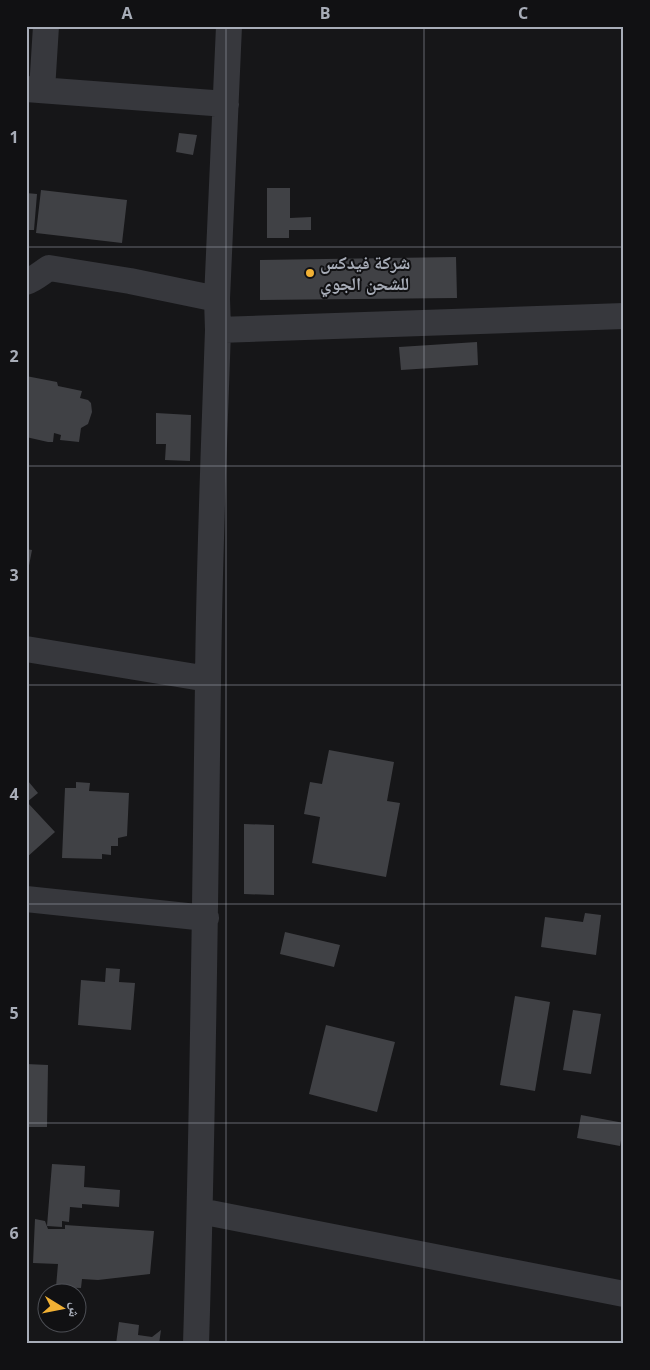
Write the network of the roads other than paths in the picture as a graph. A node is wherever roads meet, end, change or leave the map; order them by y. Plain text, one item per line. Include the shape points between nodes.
1 (46, 26) edge
2 (229, 26) edge
3 (34, 89) edge
4 (226, 104) junction
5 (26, 282) edge
6 (217, 299) junction
7 (624, 316) edge
8 (218, 330) junction
9 (26, 649) edge
10 (208, 679) junction
11 (26, 899) edge
12 (206, 918) junction
13 (200, 1211) junction
14 (624, 1294) edge
15 (196, 1344) edge

1 - 3 street
2 - 4 street
3 - 4 street
4 - 6 street
5 - 6 street via 49,268
6 - 8 street
7 - 8 street
8 - 10 street
9 - 10 street
10 - 12 street
11 - 12 street
12 - 13 street
13 - 14 street
13 - 15 street

